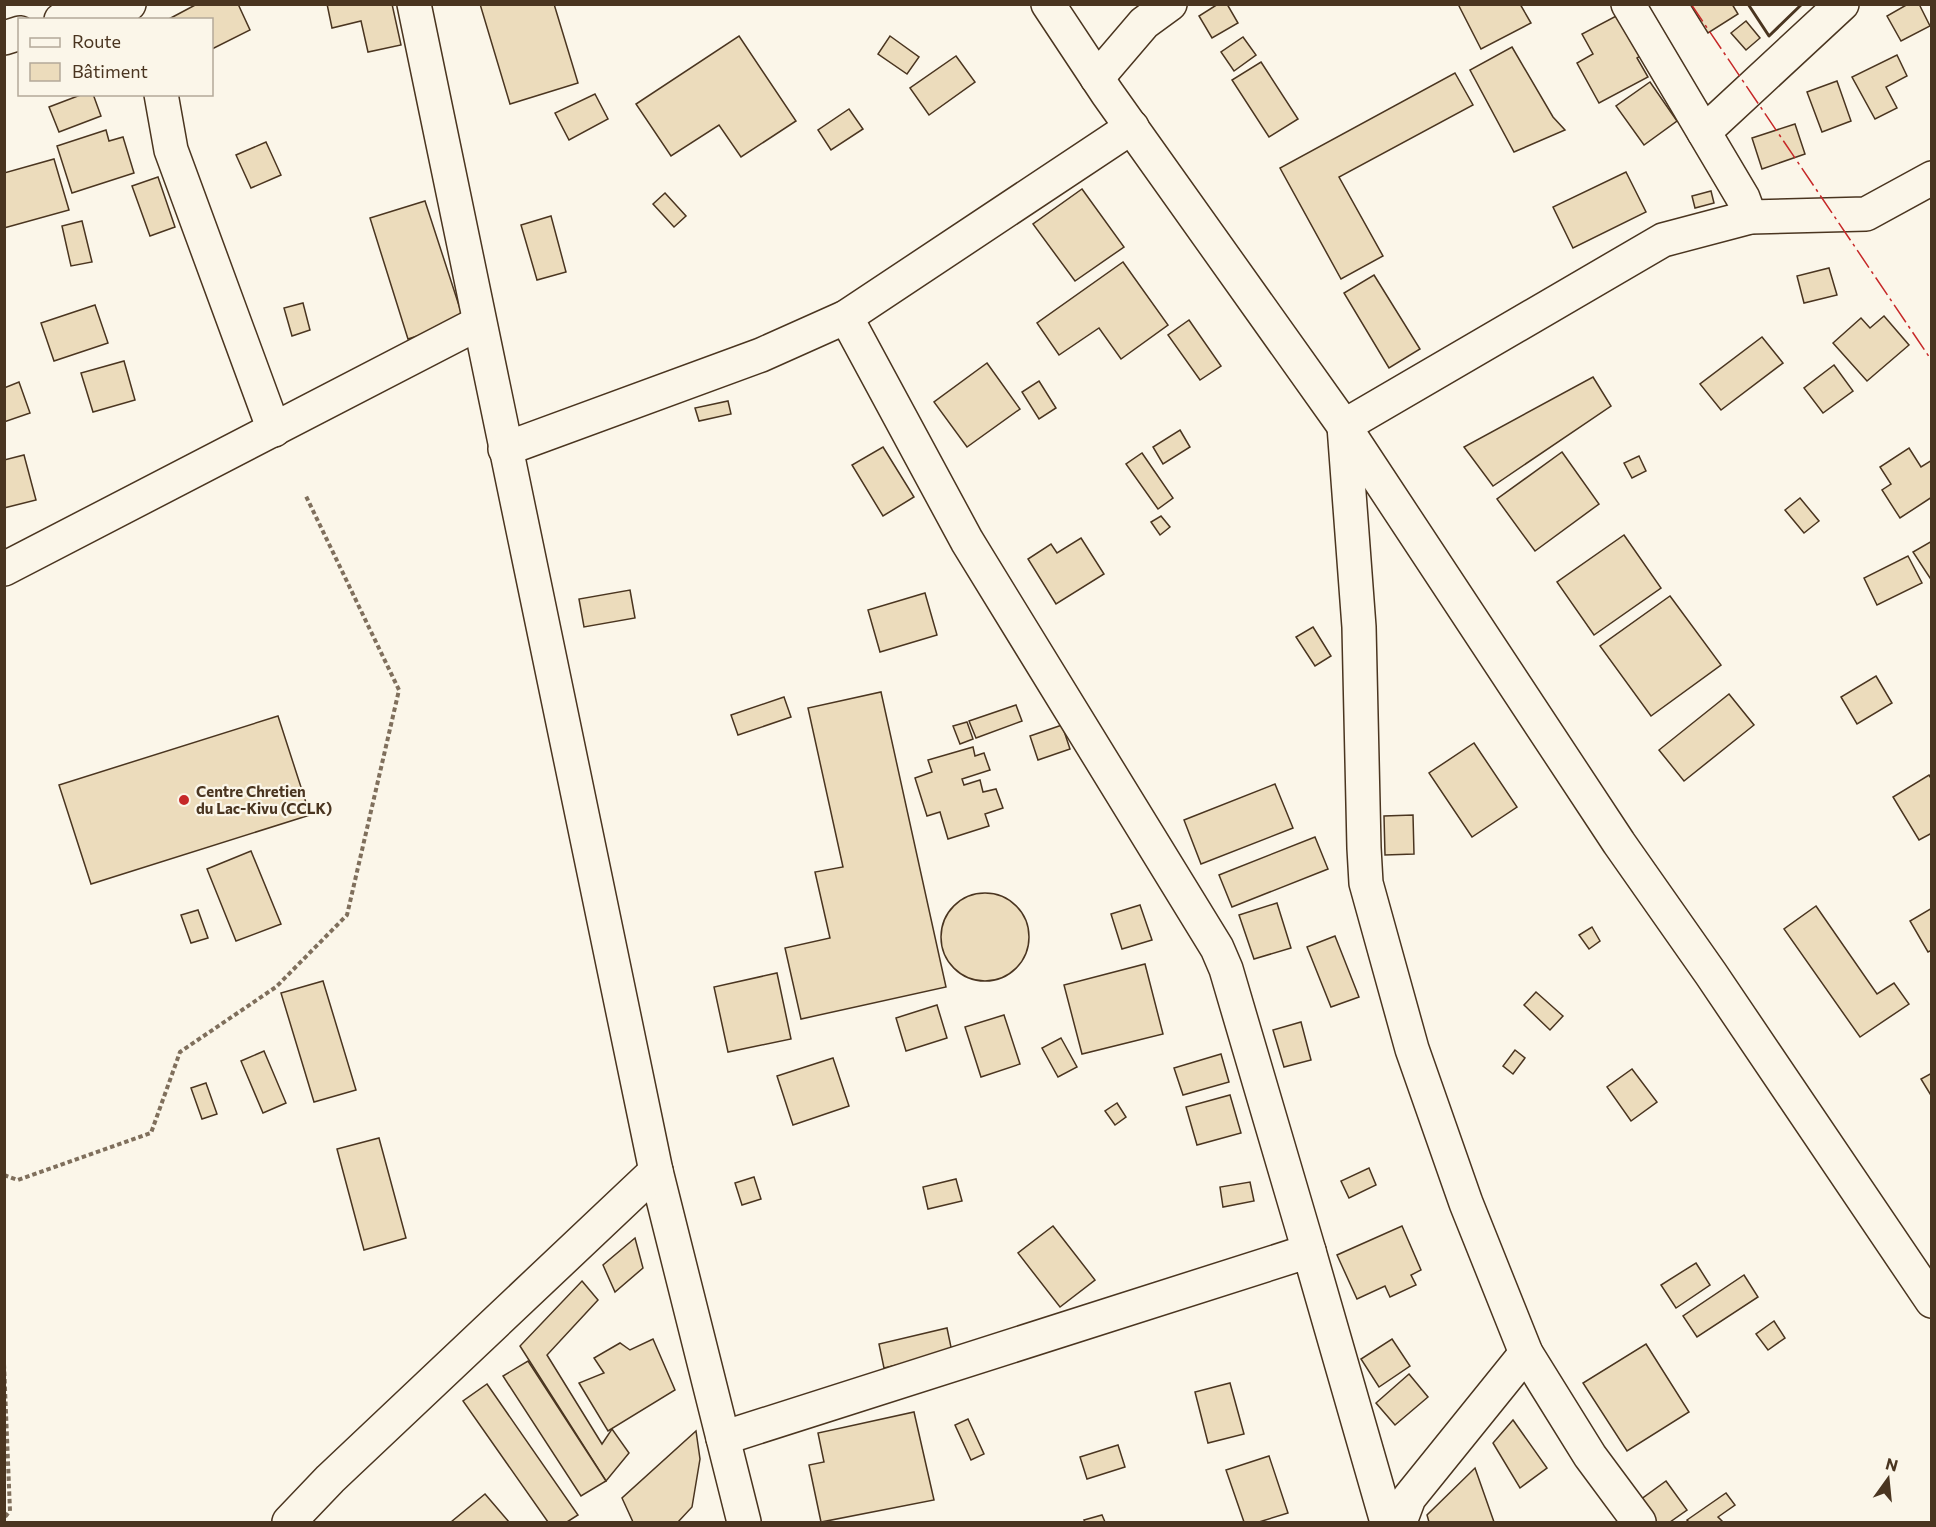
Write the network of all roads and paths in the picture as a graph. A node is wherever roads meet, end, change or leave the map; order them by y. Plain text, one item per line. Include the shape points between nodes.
1 (129, 4) edge
2 (414, 4) edge
3 (1048, 4) edge
4 (1170, 4) edge
5 (1628, 4) edge
6 (1842, 4) edge
7 (69, 18) edge
8 (1097, 78) junction
9 (161, 96) edge
10 (1132, 128) junction
11 (1704, 132) junction
12 (1932, 178) edge
13 (1750, 217) junction
14 (846, 318) junction
15 (479, 323) junction
16 (1344, 426) junction
17 (274, 430) junction
18 (505, 449) junction
19 (305, 494) dead end
20 (4, 569) edge
21 (656, 1171) junction
22 (4, 1175) edge
23 (1309, 1251) junction
24 (1932, 1301) edge
25 (1526, 1353) junction
26 (4, 1364) edge
27 (723, 1438) junction
28 (4, 1518) edge
29 (289, 1522) edge
30 (744, 1522) edge
31 (1387, 1522) edge
32 (1400, 1522) edge
33 (1639, 1522) edge

1 - 7 main road
2 - 15 main road
3 - 8 main road
4 - 8 main road via 1144,23
5 - 11 main road
6 - 11 main road
8 - 10 main road
9 - 17 main road via 171,150
10 - 14 main road
10 - 16 main road
11 - 13 main road
12 - 13 main road via 1866,214
13 - 16 main road via 1663,240
14 - 18 main road via 761,355
14 - 23 main road via 967,541 1217,948
15 - 17 main road
15 - 18 main road
16 - 24 main road via 1618,843
16 - 25 main road via 1359,627 1366,883 1412,1049 1466,1203
17 - 20 main road
18 - 21 main road
19 - 22 path via 399,690 347,915 276,987 180,1052 151,1133 18,1180
21 - 27 main road
21 - 29 main road
23 - 27 main road
23 - 31 main road
25 - 32 main road via 1409,1497
25 - 33 main road via 1590,1456
26 - 28 path via 10,1511
27 - 30 main road

